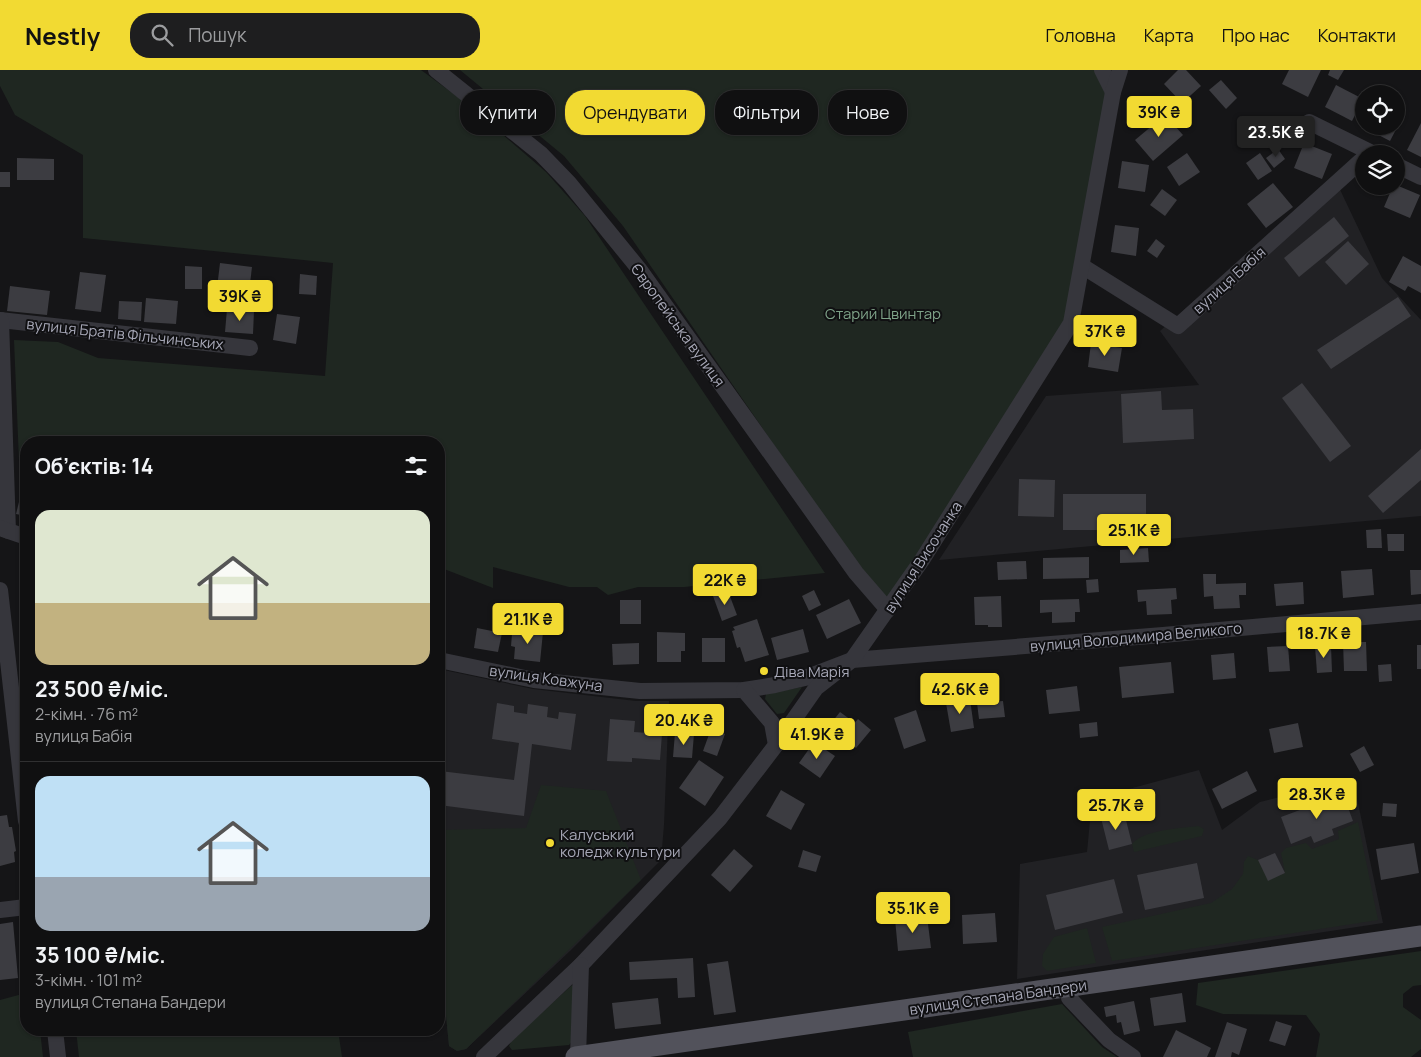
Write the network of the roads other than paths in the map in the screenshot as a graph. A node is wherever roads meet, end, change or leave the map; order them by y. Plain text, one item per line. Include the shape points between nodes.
1 (436, 70) edge
2 (1102, 70) edge
3 (1120, 70) edge
4 (1113, 92) junction
5 (1310, 122) dead end
6 (1355, 146) edge
7 (1355, 167) edge
8 (1405, 169) edge
9 (1421, 177) edge
10 (1082, 266) junction
11 (0, 320) edge
12 (250, 348) dead end
13 (4, 530) edge
14 (20, 535) edge
15 (0, 590) edge
16 (888, 610) junction
17 (1421, 612) edge
18 (852, 660) junction
19 (445, 661) edge
20 (744, 690) junction
21 (776, 745) junction
22 (20, 768) edge
23 (20, 908) edge
24 (0, 910) edge
25 (1421, 936) edge
26 (581, 966) junction
27 (1068, 988) junction
28 (56, 1036) edge
29 (58, 1057) edge
30 (484, 1057) edge
31 (577, 1057) edge
32 (1133, 1057) edge

1 - 16 street, Європейська вулиця via 541,154 569,183 639,270 856,573
2 - 4 street
3 - 4 street, вулиця Височанка
4 - 10 street, вулиця Височанка
5 - 6 street
7 - 10 street, вулиця Бабія via 1178,326
8 - 9 street
10 - 16 street, вулиця Височанка via 1071,323
11 - 12 street, вулиця Братів Фільчинських
11 - 13 street, вулиця Братів Фільчинських
13 - 14 street
15 - 22 street
16 - 18 street, вулиця Височанка
17 - 18 street, вулиця Володимира Великого
18 - 20 street, вулиця Ковжуна via 805,678
18 - 21 street, вулиця Височанка via 816,688
19 - 20 street, вулиця Ковжуна via 534,680 640,691
20 - 21 street via 772,723
21 - 26 street, вулиця Височанка via 720,818
23 - 24 street
25 - 27 main road, вулиця Степана Бандери
26 - 30 street, вулиця Височанка
26 - 31 street
27 - 31 main road, вулиця Степана Бандери
27 - 32 street via 1070,998 1109,1040
28 - 29 street

